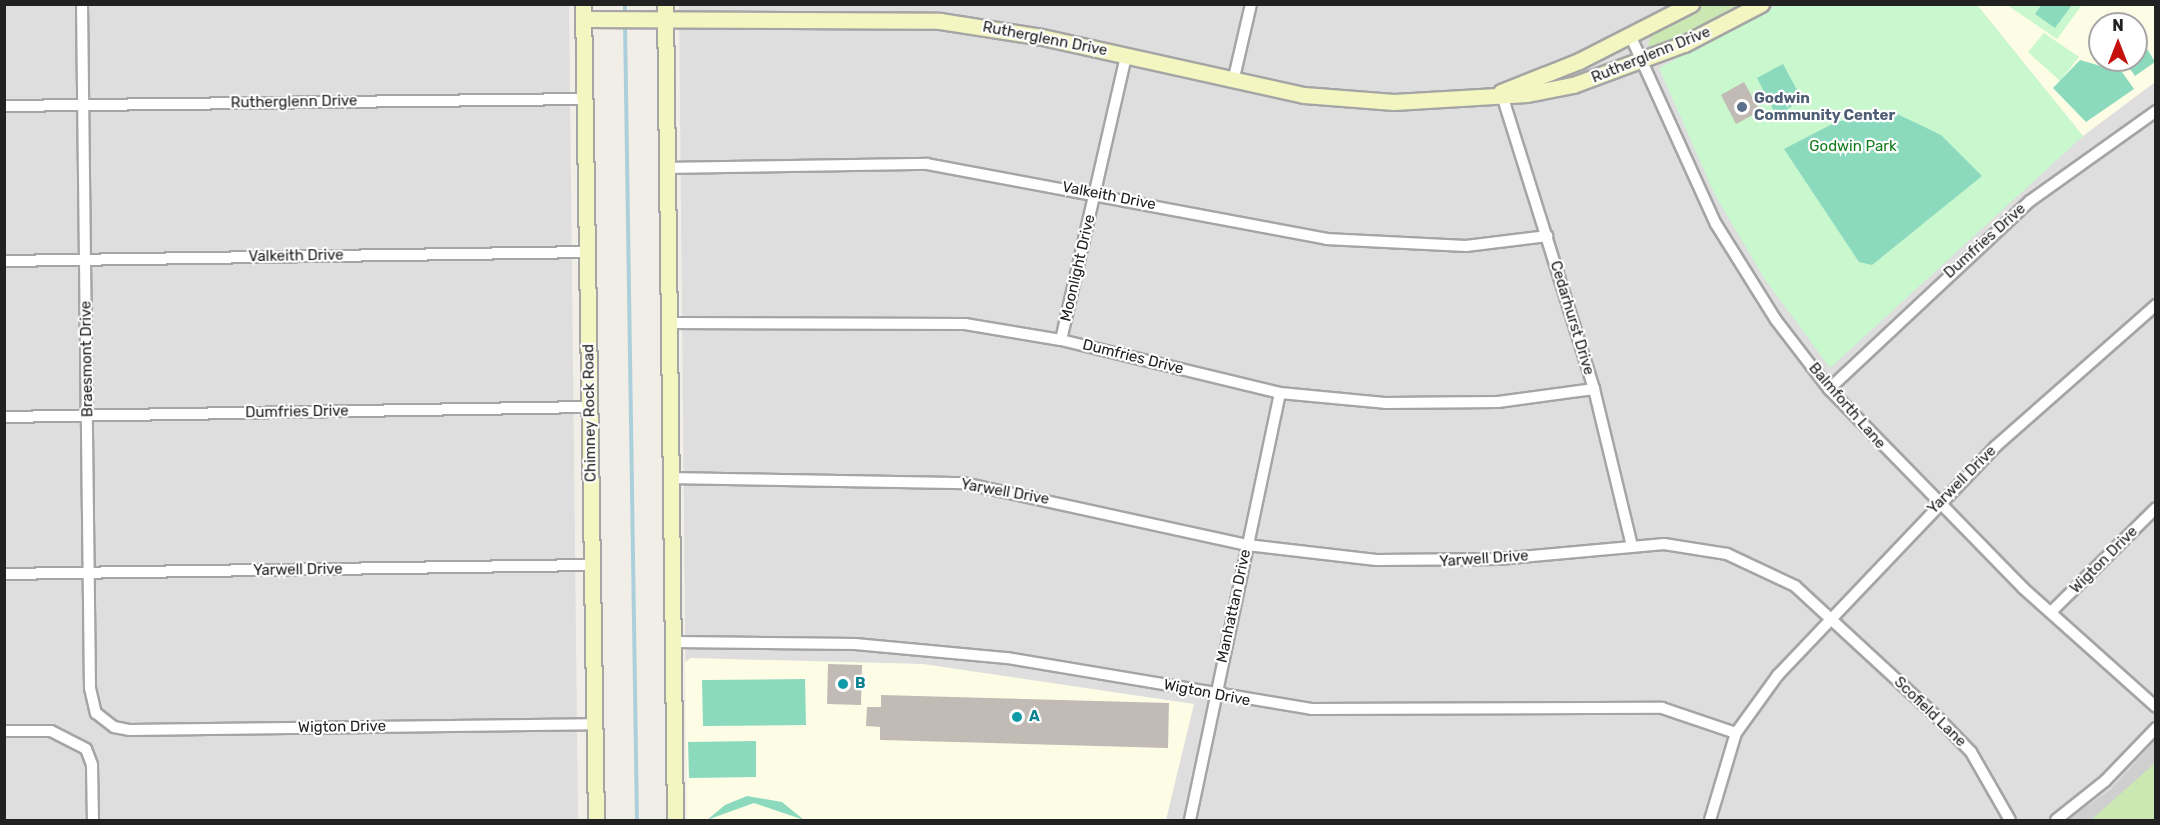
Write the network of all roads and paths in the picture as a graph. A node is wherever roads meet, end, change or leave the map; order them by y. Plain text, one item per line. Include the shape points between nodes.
1 (82, 4) edge
2 (1251, 4) edge
3 (1691, 4) edge
4 (1761, 4) edge
5 (584, 12) edge
6 (665, 12) edge
7 (1631, 37) junction
8 (1126, 56) junction
9 (1642, 61) junction
10 (1233, 82) junction
11 (1500, 92) junction
12 (584, 99) junction
13 (83, 105) junction
14 (4, 106) edge
15 (2156, 111) edge
16 (668, 168) junction
17 (1095, 194) junction
18 (1547, 236) junction
19 (588, 252) junction
20 (86, 259) junction
21 (4, 261) edge
22 (2156, 305) edge
23 (670, 323) junction
24 (1061, 340) junction
25 (1594, 389) junction
26 (1829, 389) junction
27 (1280, 393) junction
28 (590, 407) junction
29 (87, 416) junction
30 (4, 417) edge
31 (673, 478) junction
32 (1938, 503) junction
33 (2156, 508) edge
34 (1247, 545) junction
35 (1632, 546) junction
36 (592, 566) junction
37 (89, 573) junction
38 (4, 574) edge
39 (2052, 611) junction
40 (1832, 618) junction
41 (675, 642) junction
42 (1214, 696) junction
43 (2156, 707) edge
44 (96, 713) joint
45 (594, 724) junction
46 (2156, 728) edge
47 (4, 731) edge
48 (1736, 733) junction
49 (93, 820) edge
50 (596, 820) edge
51 (675, 820) edge
52 (1190, 820) edge
53 (1710, 820) edge
54 (2010, 820) edge
55 (2056, 820) edge

1 - 13 street, Braesmont Drive
2 - 10 street
3 - 7 main road, Rutherglenn Drive
4 - 9 main road, Rutherglenn Drive
5 - 6 main road, Rutherglenn Drive via 604,19 643,19
5 - 12 main road, Chimney Rock Road
6 - 8 main road, Rutherglenn Drive via 904,18 989,27
6 - 16 main road
7 - 9 street, Balmforth Lane
7 - 11 main road, Rutherglenn Drive
8 - 10 main road, Rutherglenn Drive
8 - 17 street, Moonlight Drive
9 - 11 main road, Rutherglenn Drive via 1573,84 1527,94
9 - 26 street, Balmforth Lane via 1716,224 1776,320
10 - 11 main road, Rutherglenn Drive via 1304,95 1394,102
11 - 18 street, Cedarhurst Drive
12 - 13 street, Rutherglenn Drive
12 - 19 main road, Chimney Rock Road
13 - 14 street, Rutherglenn Drive
13 - 20 street, Braesmont Drive
15 - 26 street, Dumfries Drive via 2030,201
16 - 17 street, Valkeith Drive via 927,164
16 - 23 main road
17 - 18 street, Valkeith Drive via 1381,245 1466,246
17 - 24 street, Moonlight Drive
18 - 25 street, Cedarhurst Drive
19 - 20 street, Valkeith Drive
19 - 28 main road, Chimney Rock Road
20 - 21 street, Valkeith Drive
20 - 29 street, Braesmont Drive
22 - 32 street, Yarwell Drive via 2065,381
23 - 24 street, Dumfries Drive via 924,321
23 - 31 main road
24 - 27 street, Dumfries Drive
25 - 27 street, Dumfries Drive via 1454,405
25 - 35 street, Cedarhurst Drive
26 - 32 street, Balmforth Lane
27 - 34 street, Manhattan Drive
28 - 29 street, Dumfries Drive
28 - 36 main road, Chimney Rock Road
29 - 30 street, Dumfries Drive
29 - 37 street, Braesmont Drive
31 - 34 street, Yarwell Drive via 963,483
31 - 41 main road
32 - 39 street, Balmforth Lane
32 - 40 street, Yarwell Drive
33 - 39 street, Wigton Drive
34 - 35 street, Yarwell Drive via 1425,563
34 - 42 street, Manhattan Drive
35 - 40 street, Yarwell Drive via 1695,546 1727,554 1795,586
36 - 37 street, Yarwell Drive
36 - 45 main road, Chimney Rock Road
37 - 38 street, Yarwell Drive
37 - 44 street, Braesmont Drive via 90,688
39 - 43 street, Balmforth Lane
40 - 48 street via 1778,675
40 - 54 street, Scofield Lane via 1971,752
41 - 42 street, Wigton Drive via 930,650 1115,674
41 - 51 main road
42 - 48 street, Wigton Drive via 1359,711 1641,707 1686,714
42 - 52 street, Manhattan Drive
44 - 45 street, Wigton Drive via 106,723 129,730
45 - 50 main road, Chimney Rock Road
46 - 55 street via 2105,781
47 - 49 street via 51,731 78,742 92,765
48 - 53 street

